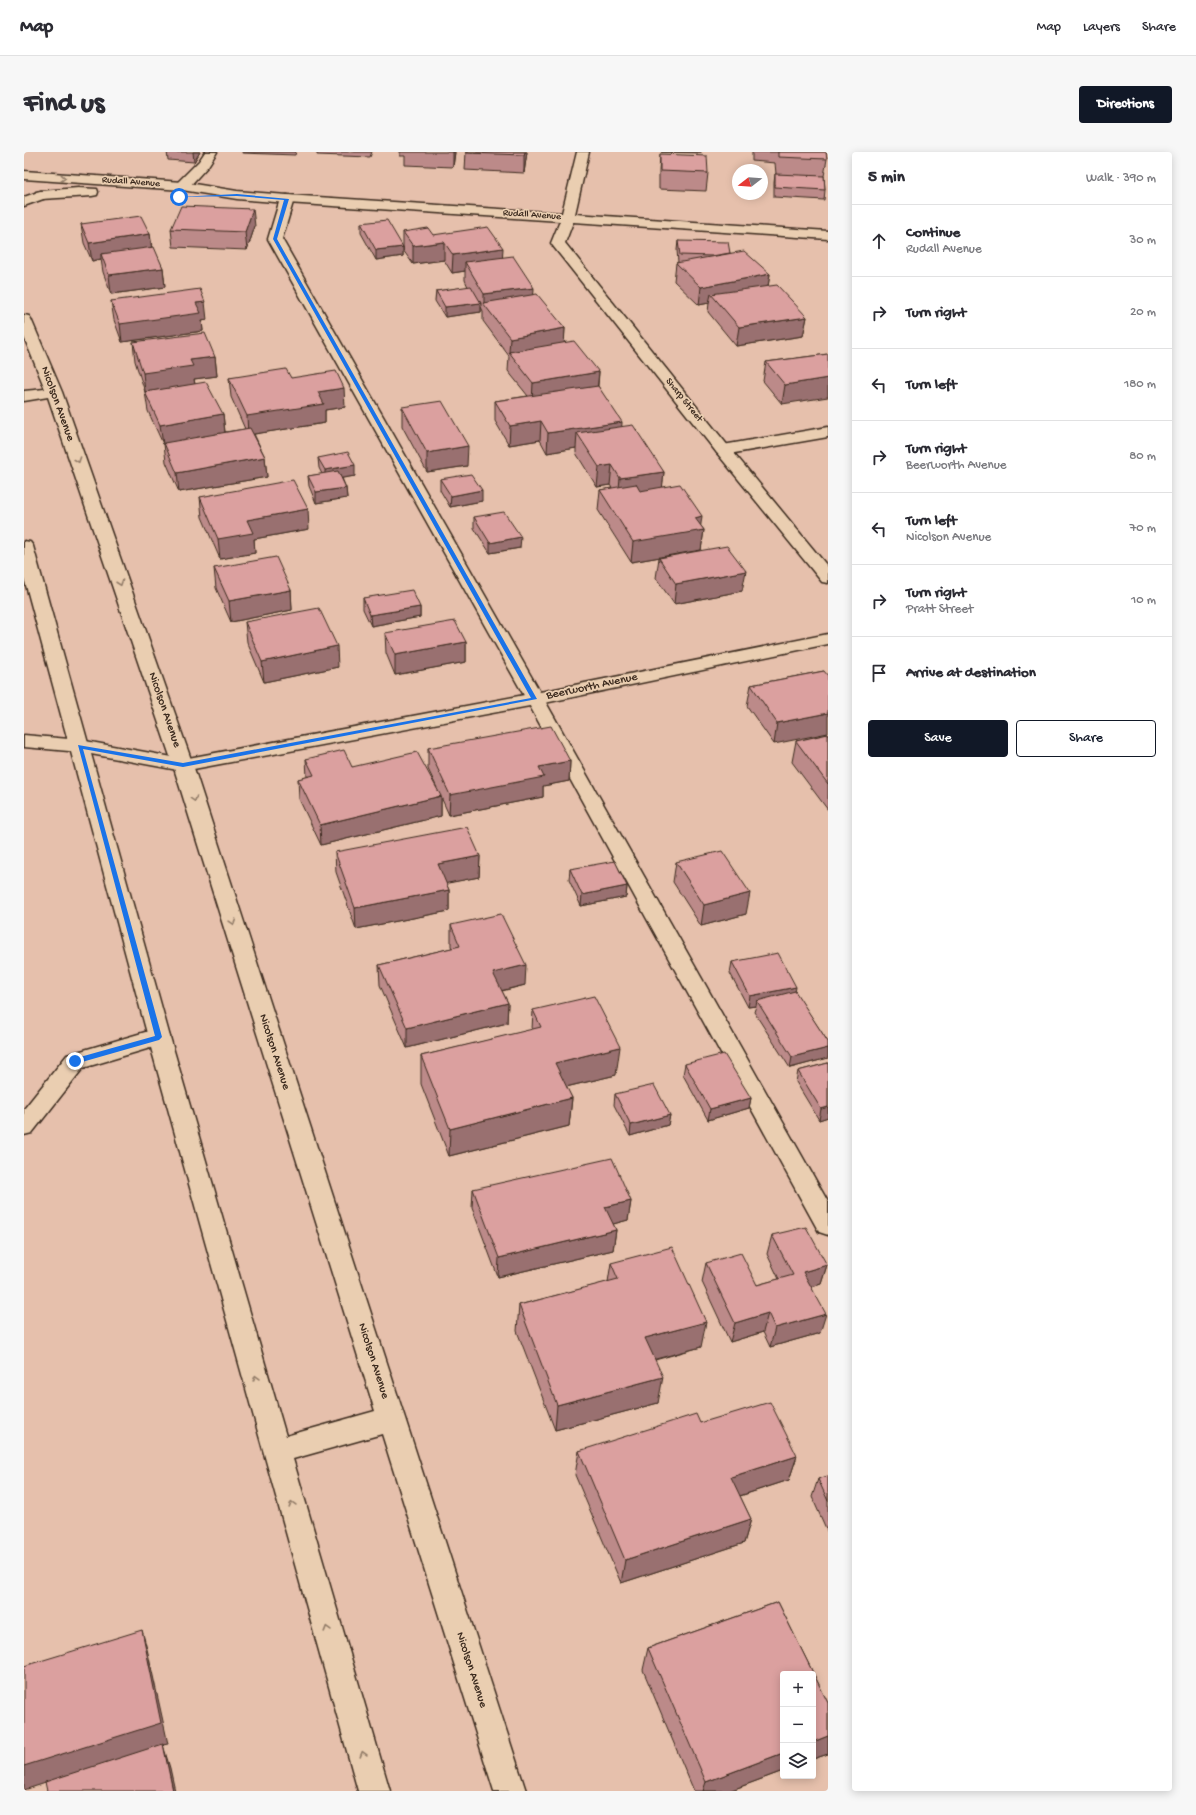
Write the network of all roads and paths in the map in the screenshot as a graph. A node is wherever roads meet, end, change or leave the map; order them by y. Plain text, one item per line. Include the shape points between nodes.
1 (210, 152) edge
2 (583, 152) edge
3 (24, 175) edge
4 (182, 186) junction
5 (237, 195) junction
6 (287, 199) junction
7 (24, 202) edge
8 (568, 217) junction
9 (828, 235) edge
10 (26, 318) edge
11 (54, 392) junction
12 (24, 396) edge
13 (828, 432) edge
14 (723, 450) junction
15 (24, 546) edge
16 (828, 578) edge
17 (828, 639) edge
18 (534, 699) junction
19 (24, 741) edge
20 (80, 746) junction
21 (183, 765) junction
22 (159, 1037) junction
23 (24, 1126) edge
24 (828, 1225) edge
25 (391, 1419) junction
26 (276, 1451) junction
27 (374, 1791) edge
28 (510, 1791) edge

1 - 4 street via 204,163
2 - 8 street
3 -> 4 street, Rudall Avenue
4 - 5 street, Rudall Avenue
5 - 6 street, Rudall Avenue
5 - 7 street, Rudall Avenue via 179,197 78,192 41,195
6 - 8 street, Rudall Avenue
6 - 18 street via 275,239
8 - 9 street, Rudall Avenue
8 - 14 street, Sharp Street via 558,243
10 - 11 street, Nicolson Avenue
11 - 12 street
11 -> 21 street, Nicolson Avenue
13 - 14 street
14 - 16 street, Sharp Street
15 - 20 street
17 - 18 street, Beerworth Avenue
18 - 21 street, Beerworth Avenue
18 - 24 street
19 - 20 street, Beerworth Avenue
20 - 21 street, Beerworth Avenue
20 - 22 street
21 -> 25 street, Nicolson Avenue
22 - 23 street via 75,1061
26 -> 22 street
25 - 26 street
25 - 28 street, Nicolson Avenue
27 -> 26 street

